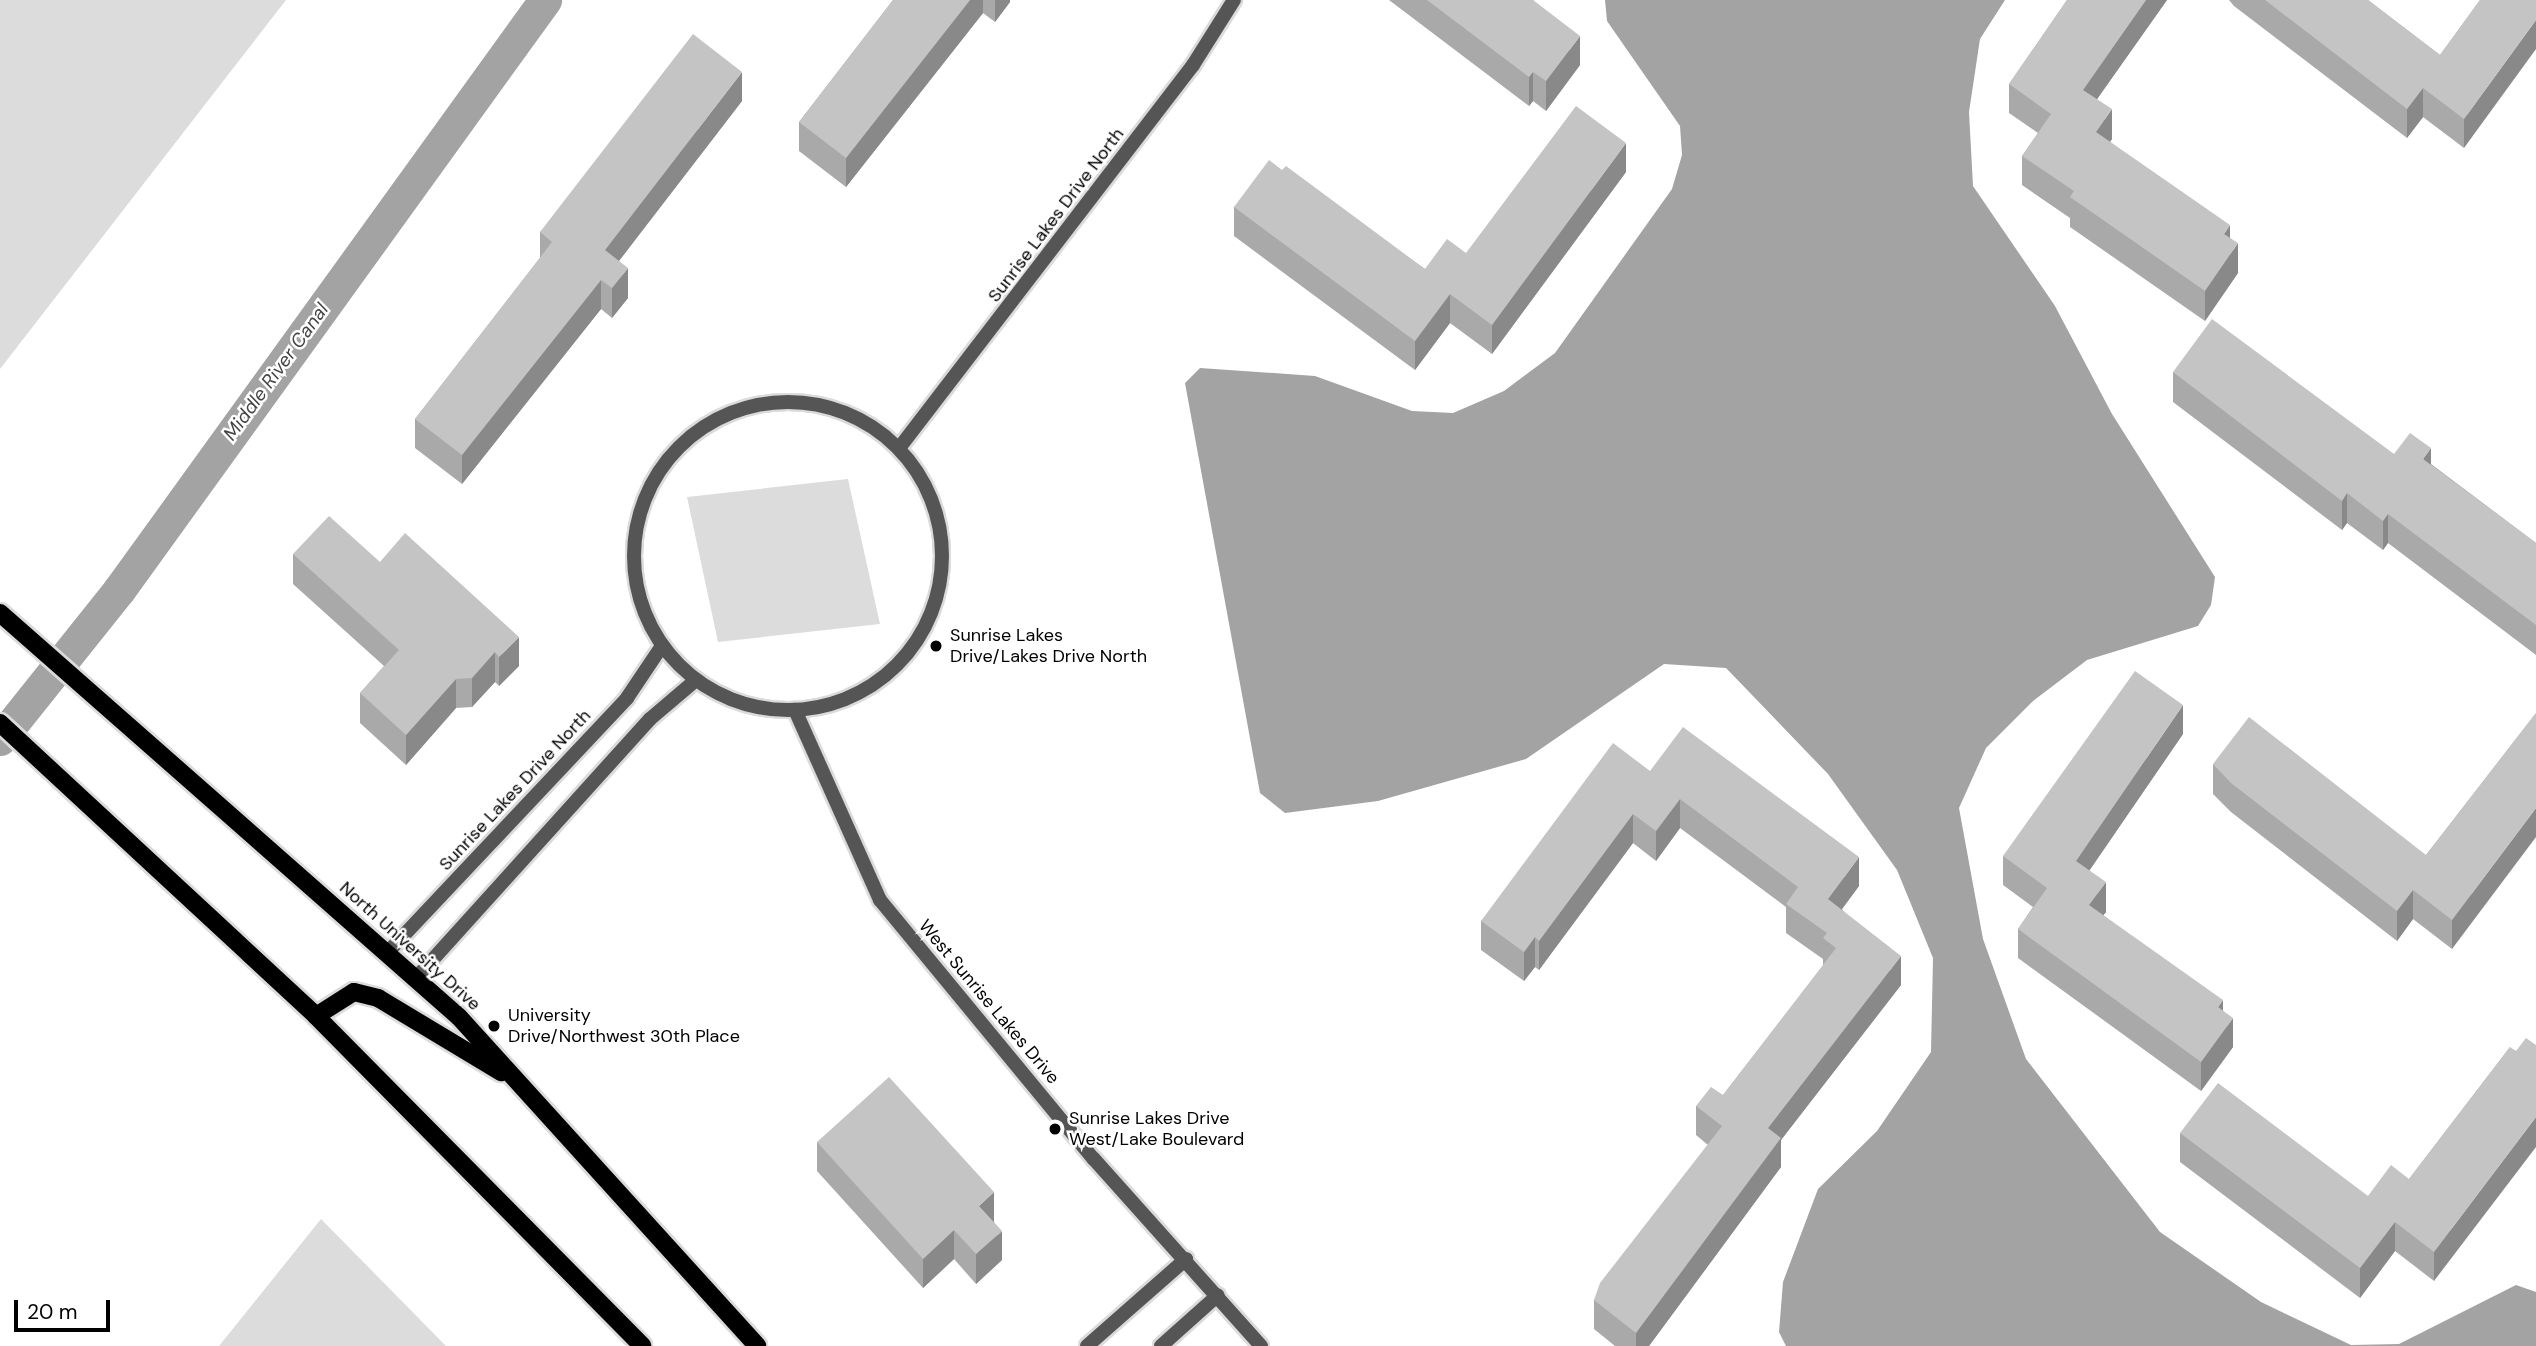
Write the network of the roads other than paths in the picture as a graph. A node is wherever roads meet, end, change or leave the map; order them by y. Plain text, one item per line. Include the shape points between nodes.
1 (1234, 0) edge
2 (900, 447) junction
3 (0, 613) edge
4 (662, 646) junction
5 (696, 680) junction
6 (795, 710) junction
7 (0, 723) edge
8 (388, 952) junction
9 (416, 978) junction
10 (316, 1016) junction
11 (519, 1083) junction
12 (1186, 1259) junction
13 (1218, 1295) junction
14 (642, 1346) edge
15 (757, 1346) edge
16 (1087, 1346) edge
17 (1161, 1346) edge
18 (1261, 1346) edge

1 - 2 street, Sunrise Lakes Drive North via 1193,65
2 - 4 street via 835,408 797,401 722,415 689,436 644,499 634,536 634,575
2 - 6 street via 926,485 940,528 942,574 929,618 906,655 875,683 836,702
3 - 8 main road, North University Drive
4 - 5 street
4 - 8 street, Sunrise Lakes Drive North via 626,698
5 - 6 street via 726,698
5 - 9 street via 650,719
6 - 12 street, West Sunrise Lakes Drive via 880,900
7 - 10 main road
8 - 9 main road, North University Drive
9 - 11 main road, North University Drive
10 - 11 main road via 354,992 378,998
10 - 14 main road
11 - 15 main road, North University Drive
12 - 13 street, West Sunrise Lakes Drive
12 - 16 street
13 - 17 street
13 - 18 street, West Sunrise Lakes Drive

